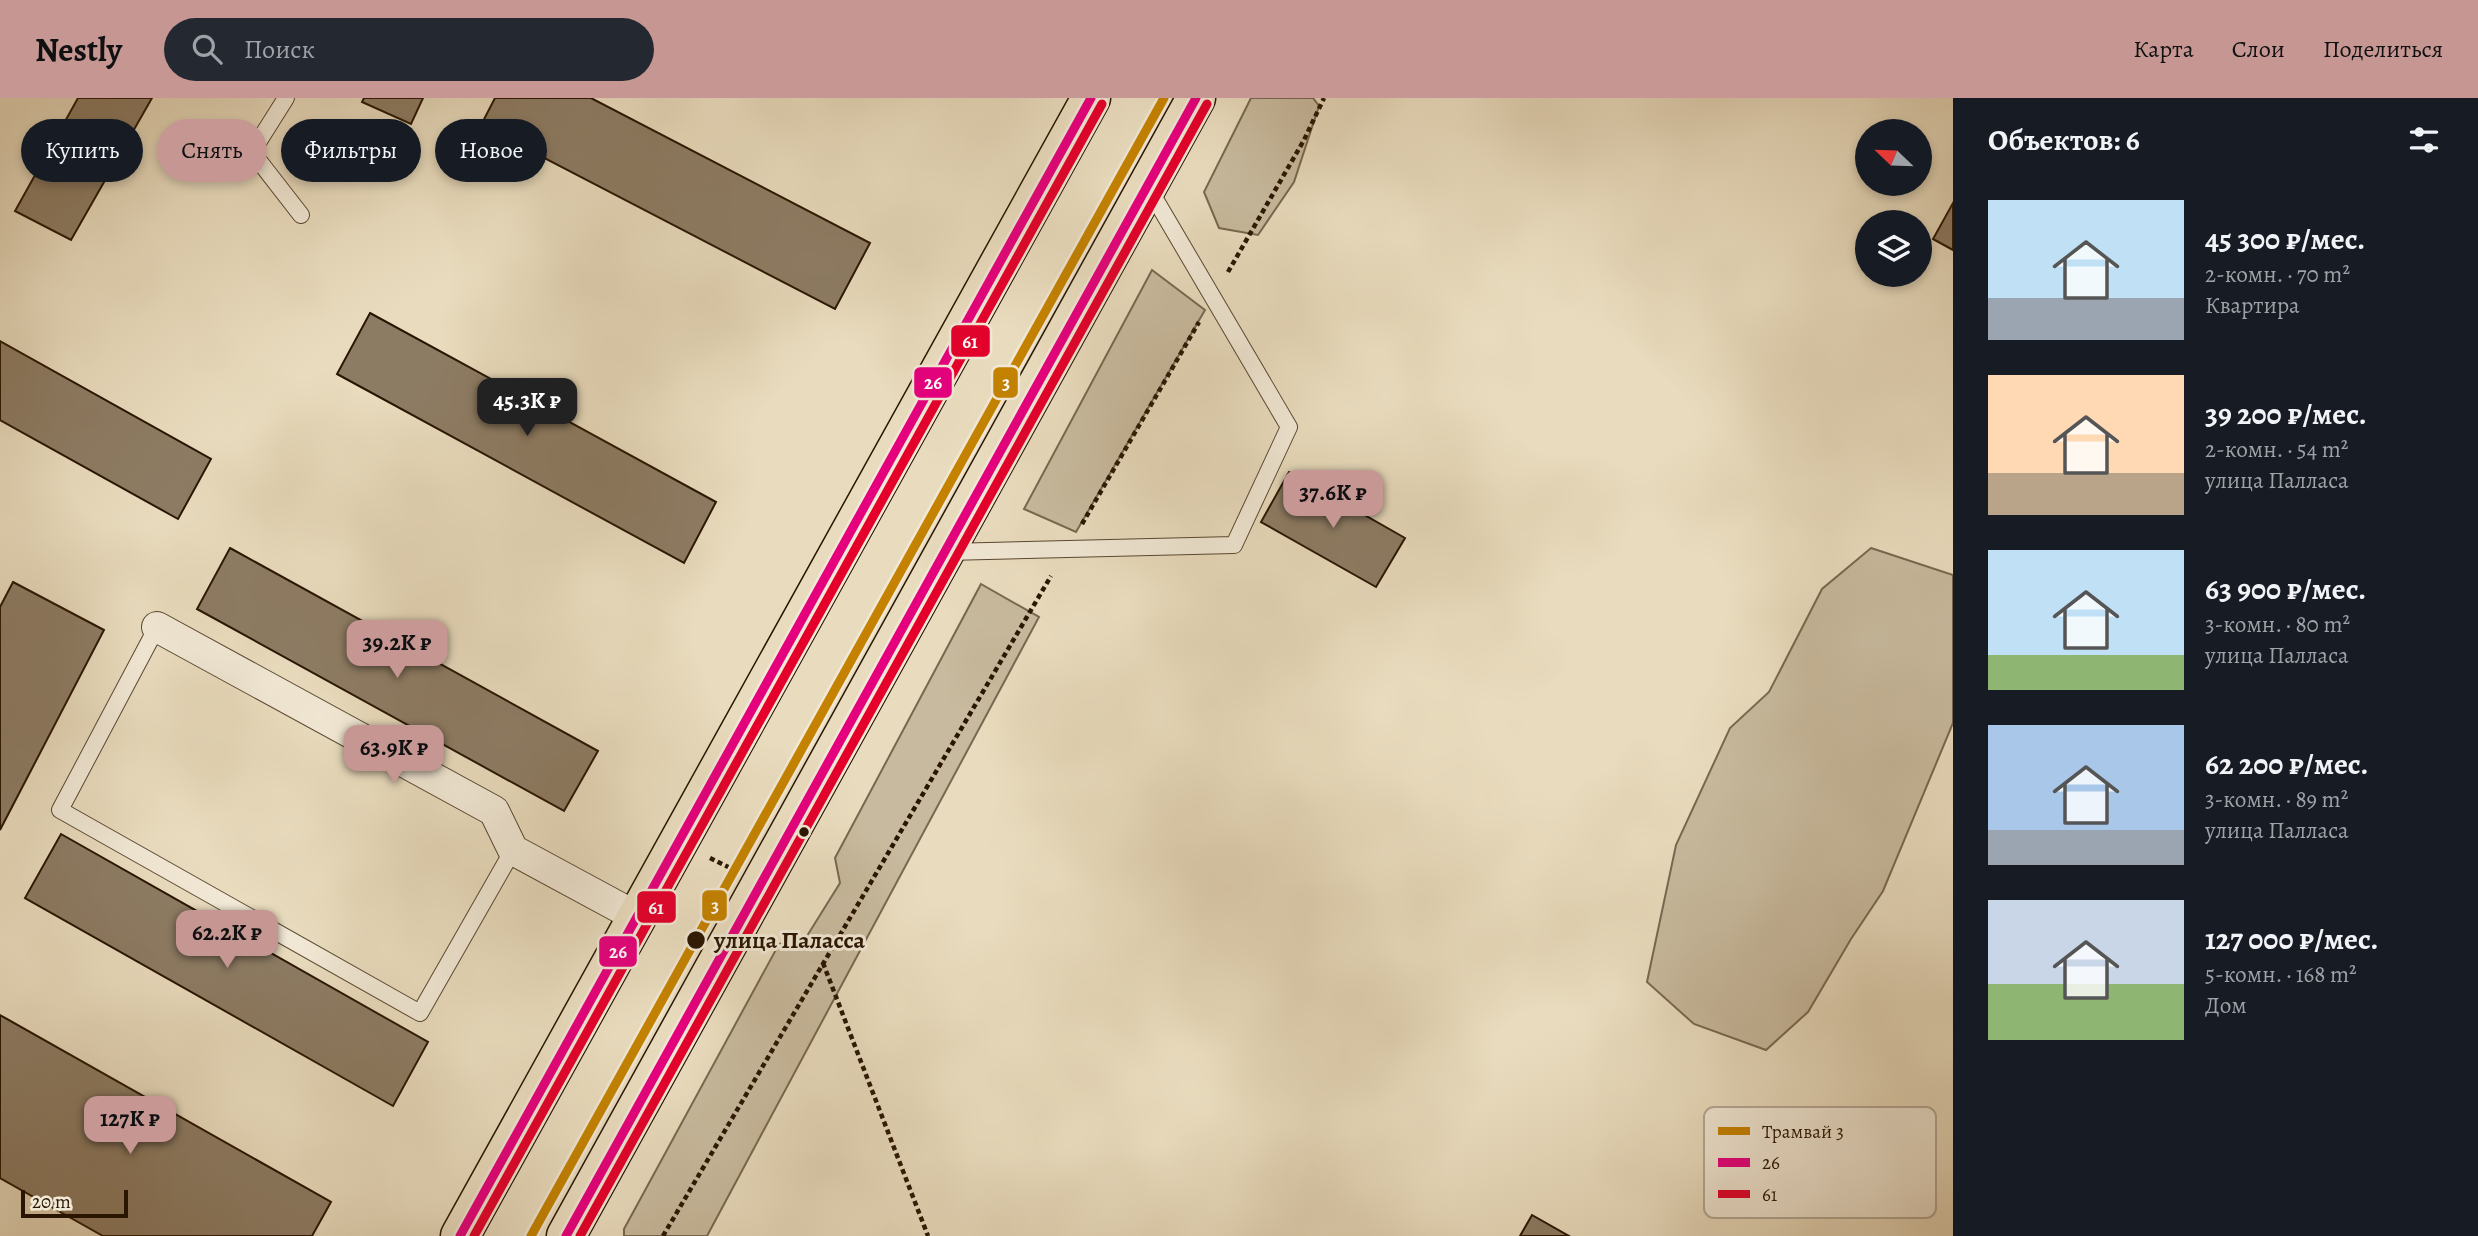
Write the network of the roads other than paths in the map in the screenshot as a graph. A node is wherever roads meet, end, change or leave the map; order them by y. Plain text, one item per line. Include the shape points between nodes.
1 (286, 98) edge
2 (1091, 98) edge
3 (1196, 98) edge
4 (1147, 186) junction
5 (301, 215) dead end
6 (944, 552) junction
7 (157, 627) joint
8 (513, 850) junction
9 (637, 917) junction
10 (460, 1236) edge
11 (566, 1236) edge

1 - 5 lane via 252,152
2 - 9 highway
3 - 4 highway
4 - 6 highway
4 - 6 lane via 1289,427 1234,545
6 - 11 highway
7 - 8 street via 494,811
7 - 8 lane via 60,810 420,1013
8 - 9 street
9 - 10 highway

